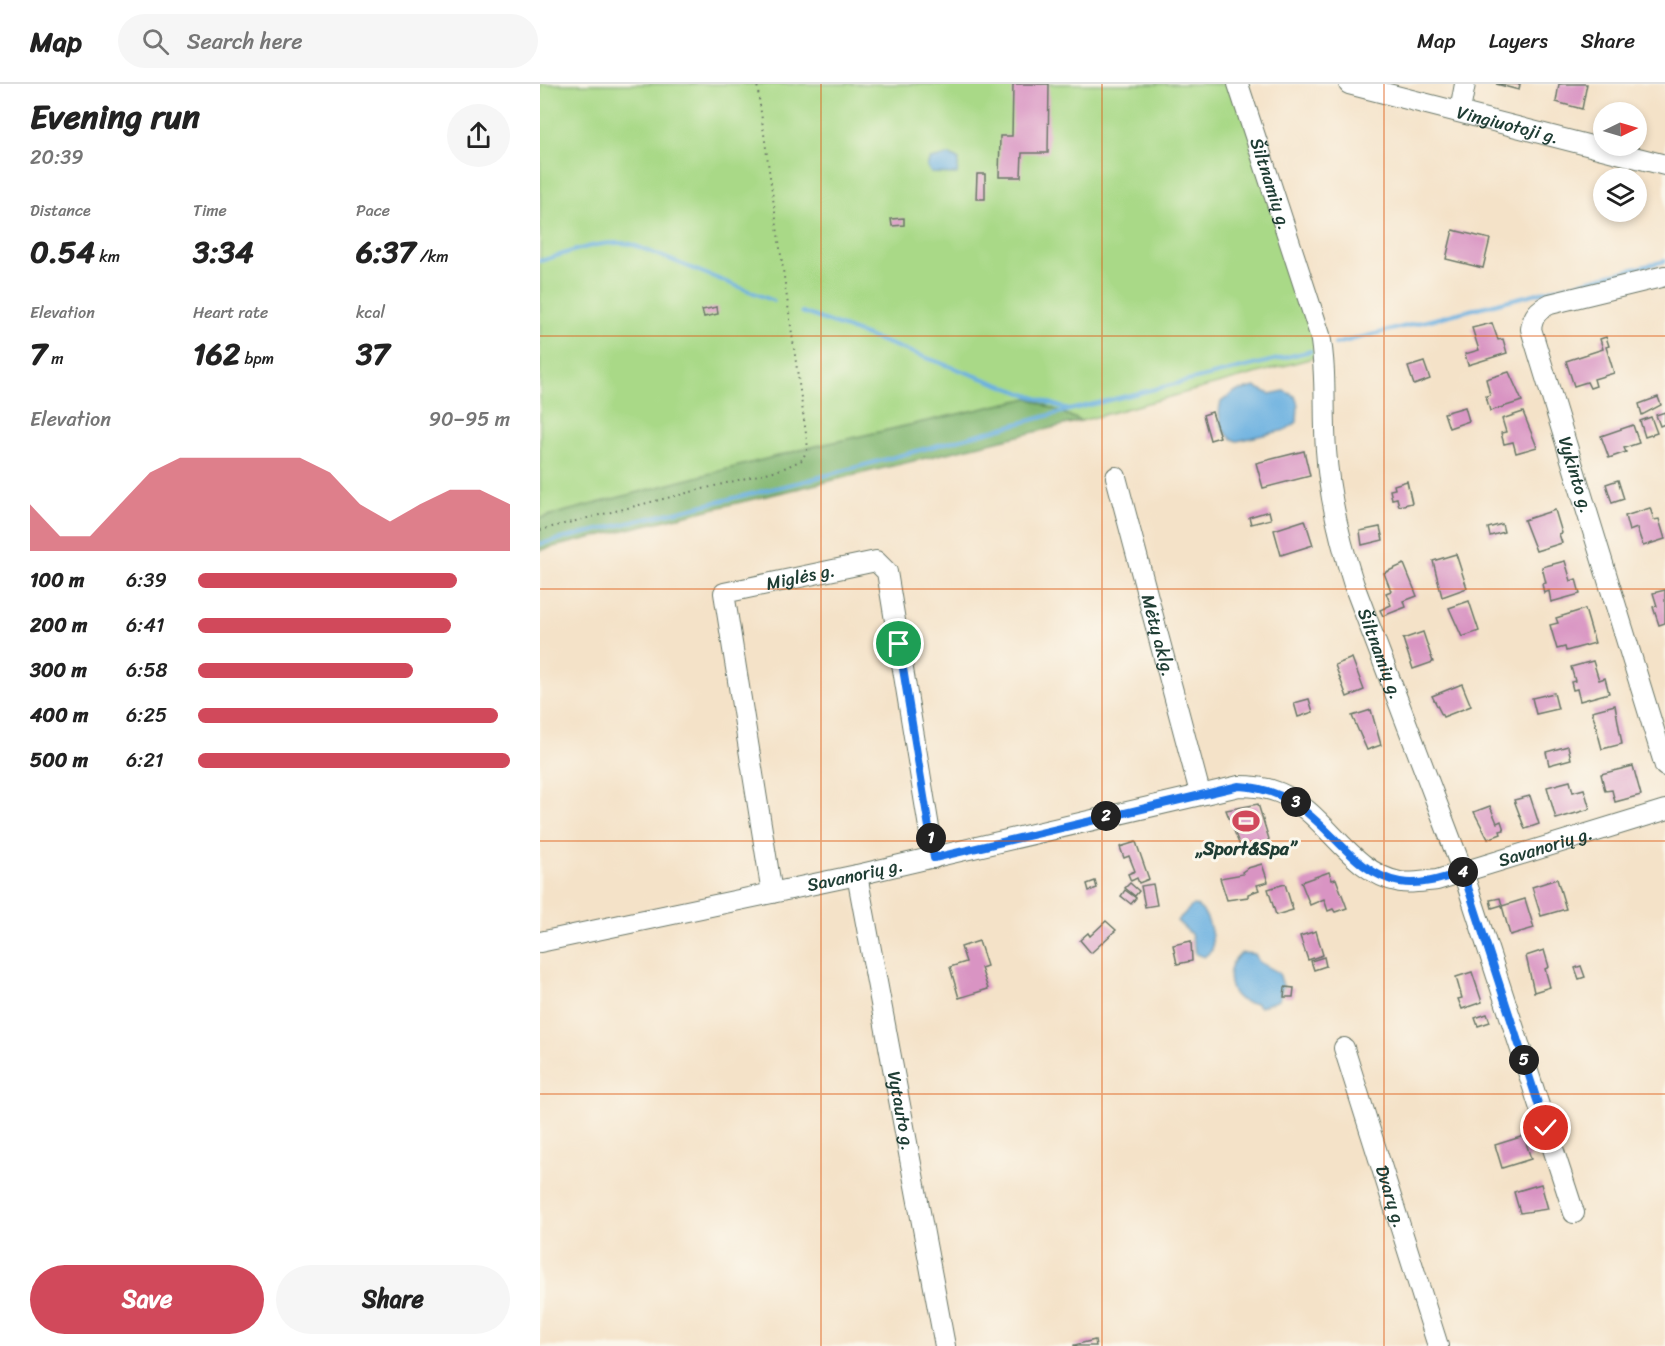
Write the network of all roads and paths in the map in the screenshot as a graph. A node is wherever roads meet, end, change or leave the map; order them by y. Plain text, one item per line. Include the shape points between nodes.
1 (757, 84) edge
2 (1238, 84) edge
3 (1349, 84) edge
4 (1465, 84) edge
5 (1460, 111) junction
6 (1665, 165) edge
7 (1665, 276) edge
8 (1116, 477) dead end
9 (540, 530) edge
10 (1665, 766) edge
11 (1200, 793) junction
12 (1665, 810) edge
13 (934, 858) junction
14 (1463, 872) junction
15 (857, 875) junction
16 (772, 893) junction
17 (540, 942) edge
18 (1344, 1048) dead end
19 (1574, 1213) dead end
20 (945, 1346) edge
21 (1438, 1346) edge

1 - 9 path via 808,448 802,460 782,469
2 - 14 street, Šiltnamių g. via 1320,335 1326,450 1342,547
3 - 5 street, Vingiuotoji g.
4 - 5 street
5 - 6 street, Vingiuotoji g.
7 - 10 street, Vykinto g. via 1550,304 1539,310 1531,329
8 - 11 street, Mėtų aklg.
11 - 13 street, Savanorių g.
11 - 14 street, Savanorių g. via 1239,786 1281,793 1298,803 1373,870 1402,883 1437,880
12 - 14 street, Savanorių g.
13 - 15 street, Savanorių g.
13 - 16 street, Miglės g. via 883,565 876,561 724,593
14 - 19 street, Šiltnamių g.
15 - 16 street, Savanorių g.
15 - 20 street, Vytauto g.
16 - 17 street, Savanorių g.
18 - 21 street, Dvarų g.

